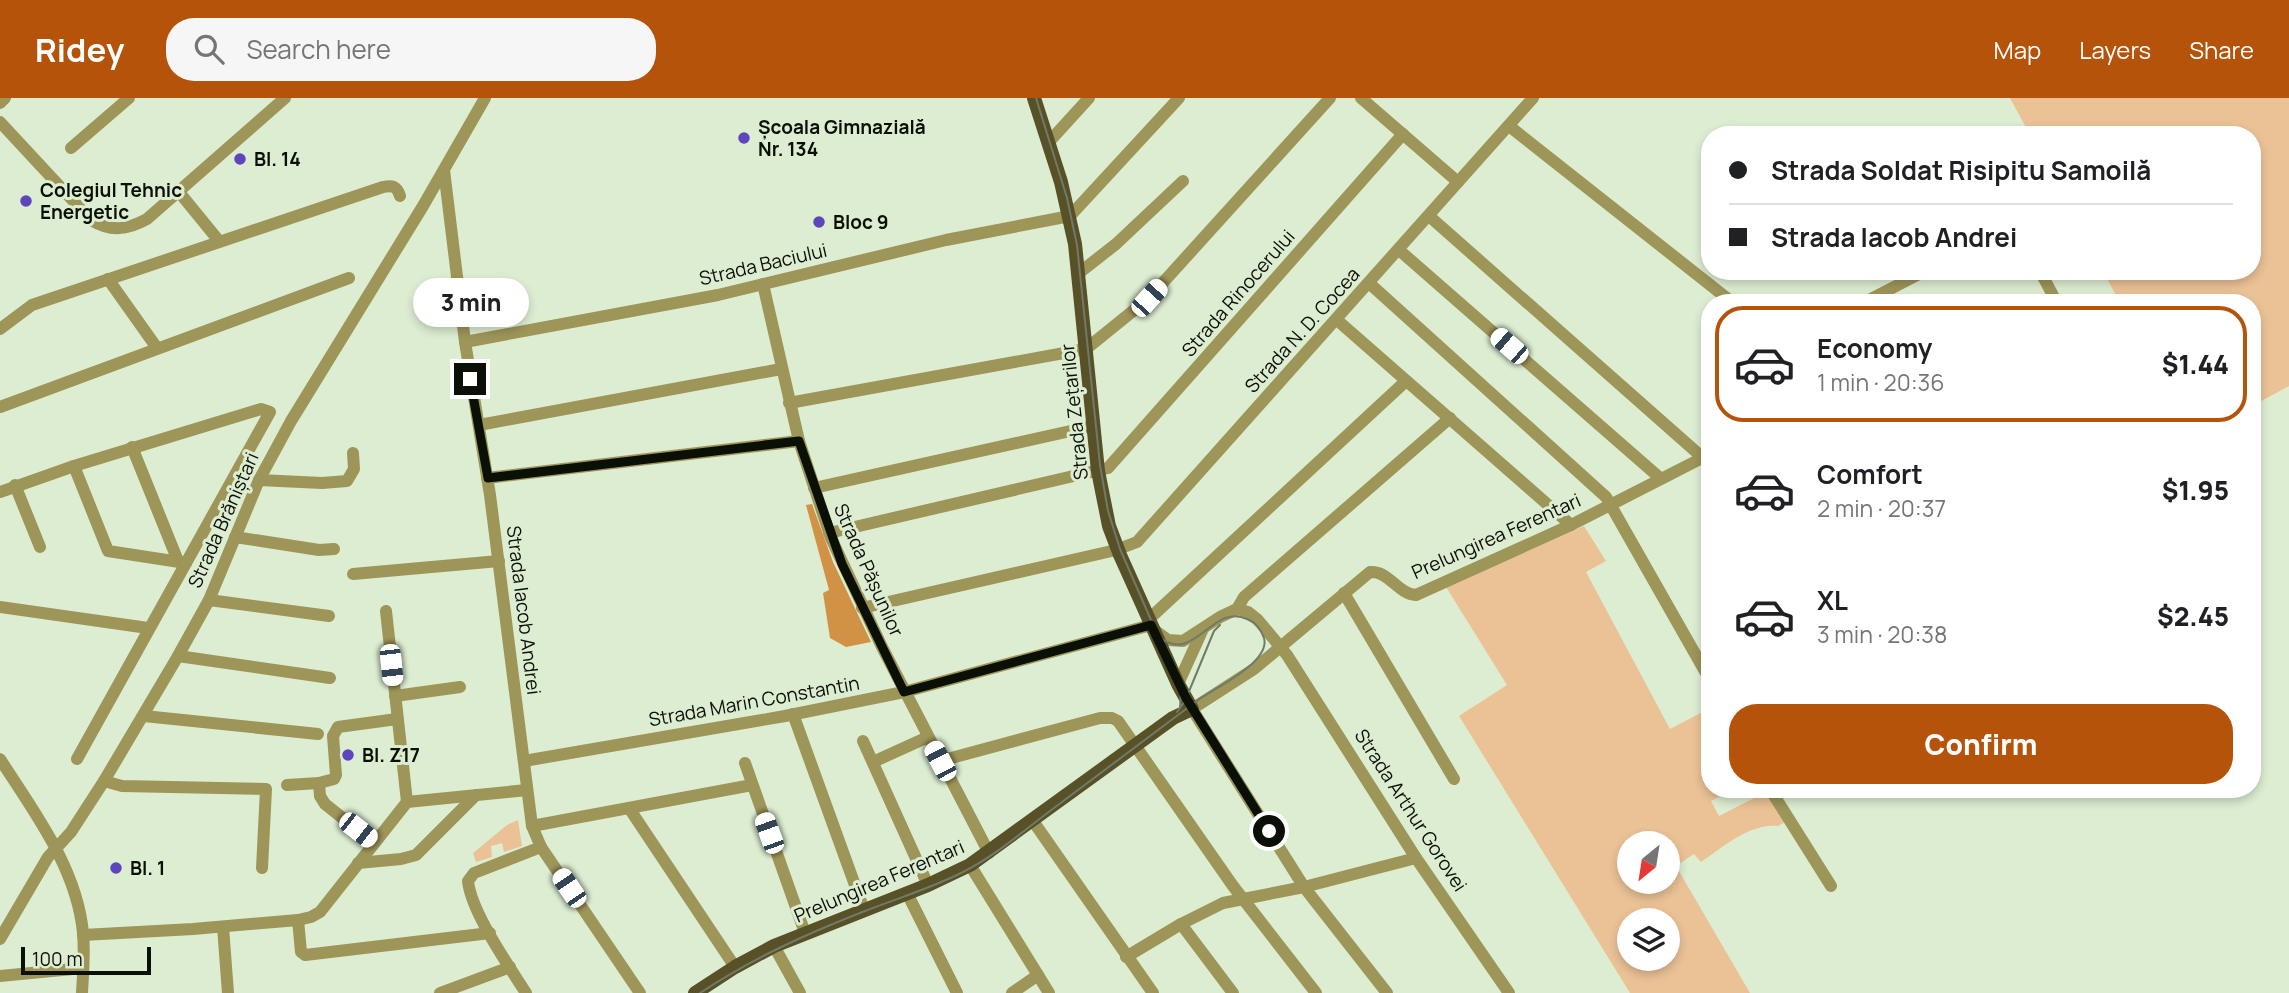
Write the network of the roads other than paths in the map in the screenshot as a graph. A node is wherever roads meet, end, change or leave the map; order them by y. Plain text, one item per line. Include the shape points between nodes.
1 (5, 98) edge
2 (130, 98) edge
3 (285, 98) edge
4 (485, 98) edge
5 (1034, 98) edge
6 (1089, 98) edge
7 (1179, 98) edge
8 (1330, 98) edge
9 (1361, 98) edge
10 (1533, 98) edge
11 (0, 103) edge
12 (0, 122) edge
13 (1509, 126) junction
14 (1403, 134) junction
15 (1048, 143) junction
16 (71, 148) dead end
17 (444, 170) junction
18 (1183, 181) dead end
19 (1458, 182) junction
20 (179, 192) junction
21 (400, 196) dead end
22 (1070, 216) junction
23 (1429, 216) junction
24 (219, 241) junction
25 (1398, 250) junction
26 (1079, 274) junction
27 (1701, 277) edge
28 (349, 278) dead end
29 (108, 279) junction
30 (1704, 280) edge
31 (1908, 280) edge
32 (1369, 283) junction
33 (764, 284) junction
34 (1722, 294) edge
35 (1880, 294) edge
36 (1337, 320) junction
37 (0, 329) edge
38 (465, 342) junction
39 (157, 348) junction
40 (1086, 349) junction
41 (782, 369) junction
42 (1406, 381) junction
43 (789, 403) junction
44 (0, 407) edge
45 (1450, 418) junction
46 (479, 425) junction
47 (1093, 426) junction
48 (799, 441) junction
49 (132, 447) junction
50 (1701, 451) edge
51 (353, 453) dead end
52 (1701, 458) edge
53 (74, 466) junction
54 (1098, 471) junction
55 (488, 478) junction
56 (1660, 478) junction
57 (259, 480) junction
58 (15, 485) junction
59 (814, 488) junction
60 (0, 492) edge
61 (1612, 503) junction
62 (1571, 525) junction
63 (829, 533) junction
64 (235, 537) junction
65 (40, 547) dead end
66 (334, 549) dead end
67 (1117, 550) junction
68 (499, 561) junction
69 (182, 562) junction
70 (353, 574) dead end
71 (1344, 593) junction
72 (209, 600) junction
73 (0, 607) edge
74 (862, 608) junction
75 (1237, 610) junction
76 (386, 611) dead end
77 (329, 616) dead end
78 (1151, 624) junction
79 (148, 628) junction
80 (1202, 630) junction
81 (1282, 647) junction
82 (178, 656) junction
83 (1701, 664) edge
84 (330, 678) dead end
85 (1178, 684) junction
86 (460, 687) dead end
87 (904, 692) junction
88 (395, 696) junction
89 (1192, 709) junction
90 (793, 714) junction
91 (144, 716) junction
92 (1173, 718) junction
93 (397, 719) junction
94 (318, 734) dead end
95 (928, 737) junction
96 (863, 741) dead end
97 (1135, 745) junction
98 (76, 759) dead end
99 (1, 760) edge
100 (524, 761) junction
101 (940, 761) junction
102 (873, 762) junction
103 (745, 763) dead end
104 (1454, 779) dead end
105 (104, 781) junction
106 (319, 783) junction
107 (287, 785) dead end
108 (752, 785) junction
109 (527, 790) junction
110 (476, 794) junction
111 (1778, 798) edge
112 (407, 802) junction
113 (629, 808) junction
114 (1033, 821) junction
115 (532, 826) junction
116 (374, 843) junction
117 (541, 847) junction
118 (56, 848) junction
119 (989, 853) junction
120 (1416, 858) junction
121 (358, 863) junction
122 (970, 865) junction
123 (262, 868) dead end
124 (928, 885) junction
125 (1832, 886) dead end
126 (1304, 887) junction
127 (907, 893) junction
128 (1242, 899) junction
129 (864, 909) junction
130 (298, 920) junction
131 (1181, 924) junction
132 (223, 927) junction
133 (490, 933) junction
134 (805, 933) junction
135 (83, 935) junction
136 (0, 939) edge
137 (774, 946) junction
138 (1126, 957) junction
139 (510, 967) junction
140 (735, 967) junction
141 (83, 968) junction
142 (1038, 975) junction
143 (0, 976) edge
144 (82, 993) edge
145 (228, 993) edge
146 (440, 993) edge
147 (526, 993) edge
148 (640, 993) edge
149 (696, 993) edge
150 (800, 993) edge
151 (957, 993) edge
152 (1012, 993) edge
153 (1049, 993) edge
154 (1153, 993) edge
155 (1233, 993) edge
156 (1316, 993) edge
157 (1387, 993) edge
158 (1509, 993) edge

1 - 11 street
2 - 16 street
3 - 20 street
4 - 17 street, Strada Brăniștari
5 - 15 main road, Strada Zețarilor
6 - 15 street
7 - 22 street
8 - 40 street via 1149,298
9 - 14 street
10 - 13 street, Strada N. D. Cocea
12 - 20 street via 91,220 103,227 133,226
13 - 19 street, Strada N. D. Cocea
13 - 27 street
14 - 19 street
14 - 54 street, Strada Rinocerului via 1113,464
15 - 22 main road, Strada Zețarilor
17 - 38 street, Strada Iacob Andrei
17 - 57 street, Strada Brăniștari
18 - 26 street
19 - 23 street, Strada N. D. Cocea
20 - 24 street
21 - 24 street via 390,185
22 - 26 main road, Strada Zețarilor
22 - 33 street, Strada Baciului via 958,237
23 - 25 street, Strada N. D. Cocea
23 - 50 street
24 - 29 street
25 - 32 street, Strada N. D. Cocea
25 - 56 street
26 - 40 main road, Strada Zețarilor
28 - 39 street
29 - 37 street via 32,305
29 - 39 street
30 - 34 street
31 - 35 street
32 - 36 street, Strada N. D. Cocea
32 - 61 street
33 - 38 street, Strada Baciului
33 - 41 street, Strada Pășunilor
36 - 42 street
36 - 67 street, Strada N. D. Cocea via 1144,535
38 - 46 street, Strada Iacob Andrei
39 - 44 street
40 - 43 street
40 - 47 main road, Strada Zețarilor
41 - 43 street, Strada Pășunilor
41 - 46 street
42 - 45 street
42 - 78 street, Strada Marin Constantin
43 - 48 street, Strada Pășunilor
45 - 62 street
45 - 75 street via 1244,597
46 - 55 street, Strada Iacob Andrei
47 - 54 main road, Strada Zețarilor
47 - 59 street
48 - 55 street
48 - 59 street, Strada Pășunilor
49 - 53 street
49 - 69 street
49 - 69 street via 261,409 271,414
51 - 57 street via 354,469 347,481
52 - 56 street, Prelungirea Ferentari
53 - 58 street
53 - 69 street via 108,551
54 - 63 street
54 - 67 main road, Strada Zețarilor
55 - 68 street, Strada Iacob Andrei
56 - 61 street, Prelungirea Ferentari
57 - 64 street, Strada Brăniștari
58 - 60 street
58 - 65 street
59 - 63 street, Strada Pășunilor
61 - 62 street, Prelungirea Ferentari
61 - 83 street
62 - 71 street, Prelungirea Ferentari via 1416,595 1373,571
63 - 74 street, Strada Pășunilor
64 - 66 street via 319,551
64 - 72 street, Strada Brăniștari
67 - 74 street, Strada N. D. Cocea
67 - 78 main road, Strada Zețarilor
68 - 70 street
68 - 100 street, Strada Iacob Andrei
69 - 79 street
71 - 81 street, Prelungirea Ferentari
71 - 104 street
72 - 77 street
72 - 82 street, Strada Brăniștari
73 - 79 street
74 - 87 street, Strada Pășunilor
75 - 80 street
75 - 81 street, Strada Arthur Gorovei via 1252,615
76 - 88 street
78 - 80 street via 1164,638 1176,642
78 - 85 main road, Strada Zețarilor
78 - 87 street, Strada Marin Constantin
79 - 98 street
80 - 85 street
81 - 89 street, Prelungirea Ferentari
81 - 120 street, Strada Arthur Gorovei
82 - 84 street
82 - 91 street, Strada Brăniștari
85 - 89 main road, Strada Zețarilor
85 - 92 main road
86 - 88 street
87 - 90 street, Strada Marin Constantin
87 - 95 street, Strada Pășunilor
88 - 93 street
89 - 92 main road, Prelungirea Ferentari
89 - 126 street
90 - 100 street, Strada Marin Constantin
90 - 129 street
91 - 94 street
91 - 105 street, Strada Brăniștari
92 - 97 main road, Prelungirea Ferentari
93 - 106 street via 335,729 336,775
93 - 112 street
95 - 101 street, Strada Pășunilor
95 - 102 street
96 - 102 street
97 - 101 street via 1118,720 1107,717
97 - 114 main road, Prelungirea Ferentari
97 - 128 street
99 - 118 street
100 - 109 street, Strada Iacob Andrei
101 - 119 street, Strada Pășunilor
102 - 124 street
103 - 108 street
105 - 118 street, Strada Brăniștari
105 - 123 street via 122,786 266,789
106 - 107 street
106 - 116 street via 326,804
108 - 113 street
108 - 134 street
109 - 110 street
109 - 115 street, Strada Iacob Andrei
110 - 112 street
110 - 121 street via 416,855
111 - 125 street
112 - 116 street
113 - 115 street
113 - 140 street
114 - 119 main road, Prelungirea Ferentari
114 - 138 street
115 - 117 street, Strada Iacob Andrei
116 - 121 street
117 - 133 street via 469,878 470,894
117 - 148 street, Strada Iacob Andrei
118 - 135 street via 76,898
118 - 136 street, Strada Brăniștari
119 - 122 main road, Prelungirea Ferentari
120 - 126 street
120 - 158 street, Strada Arthur Gorovei
121 - 130 street via 320,912
122 - 124 main road, Prelungirea Ferentari
122 - 142 street
124 - 127 main road, Prelungirea Ferentari
126 - 128 street
126 - 157 street
127 - 129 main road, Prelungirea Ferentari
127 - 151 street
128 - 131 street via 1223,903
128 - 156 street
129 - 134 main road, Prelungirea Ferentari
130 - 132 street
130 - 133 street via 305,955
131 - 138 street
131 - 155 street
132 - 135 street
132 - 145 street
133 - 139 street
134 - 137 main road, Prelungirea Ferentari
135 - 141 street
137 - 140 main road, Prelungirea Ferentari
137 - 150 street
138 - 154 street
139 - 146 street
139 - 147 street
140 - 149 main road, Prelungirea Ferentari
141 - 143 street
141 - 144 street
142 - 152 street
142 - 153 street

